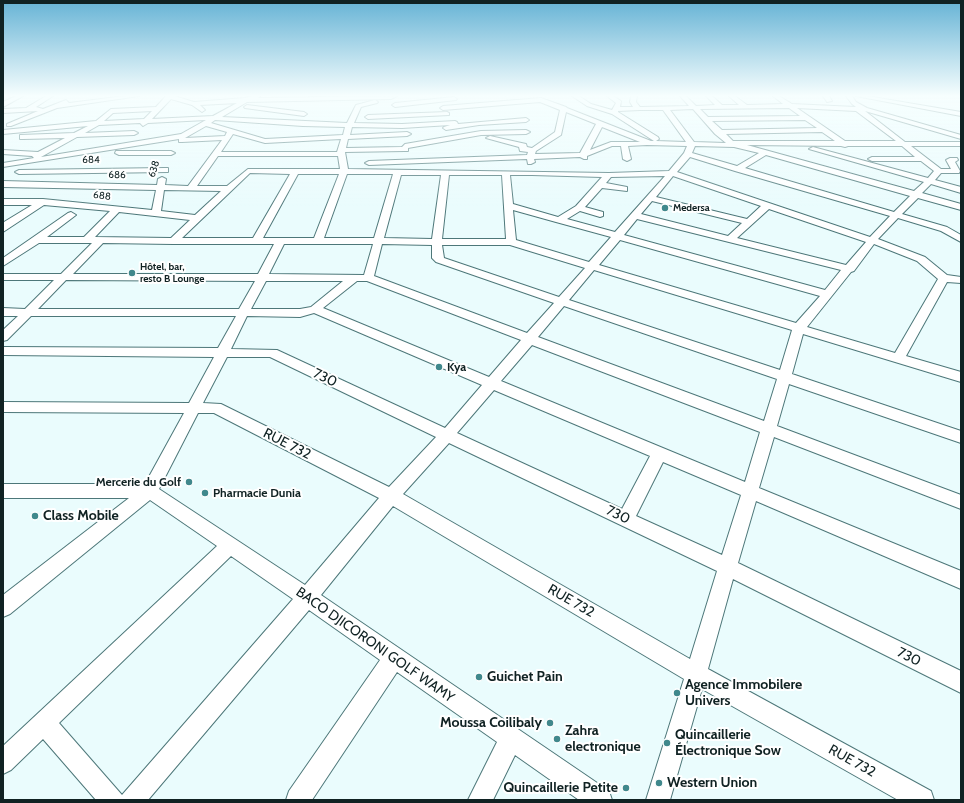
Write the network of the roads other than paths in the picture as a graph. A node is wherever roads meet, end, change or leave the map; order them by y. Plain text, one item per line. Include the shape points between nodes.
1 (77, 133) edge
2 (109, 133) edge
3 (134, 133) edge
4 (189, 133) edge
5 (226, 133) edge
6 (346, 133) edge
7 (407, 133) edge
8 (480, 133) edge
9 (481, 133) edge
10 (526, 133) edge
11 (557, 133) edge
12 (595, 133) edge
13 (625, 133) edge
14 (646, 133) edge
15 (684, 133) edge
16 (720, 133) edge
17 (830, 133) edge
18 (891, 133) edge
19 (925, 133) edge
20 (949, 134) edge
21 (230, 135) junction
22 (402, 135) junction
23 (72, 136) junction
24 (89, 136) junction
25 (961, 137) edge
26 (3, 138) edge
27 (183, 138) junction
28 (345, 138) junction
29 (650, 143) junction
30 (791, 143) junction
31 (624, 144) junction
32 (662, 144) junction
33 (692, 144) junction
34 (844, 144) junction
35 (904, 144) junction
36 (937, 144) junction
37 (961, 144) edge
38 (125, 145) junction
39 (750, 146) junction
40 (405, 147) junction
41 (523, 148) junction
42 (85, 151) junction
43 (3, 152) edge
44 (341, 152) junction
45 (765, 152) junction
46 (171, 153) junction
47 (38, 154) junction
48 (72, 154) junction
49 (217, 154) junction
50 (532, 154) junction
51 (688, 154) junction
52 (583, 155) junction
53 (627, 158) dead end
54 (923, 159) junction
55 (442, 160) junction
56 (29, 161) junction
57 (410, 161) junction
58 (868, 161) junction
59 (957, 162) edge
60 (3, 165) edge
61 (343, 168) junction
62 (738, 169) junction
63 (165, 170) junction
64 (296, 171) junction
65 (939, 171) junction
66 (19, 172) junction
67 (398, 172) junction
68 (416, 172) junction
69 (446, 172) junction
70 (506, 172) junction
71 (532, 173) junction
72 (672, 173) junction
73 (591, 174) junction
74 (609, 175) junction
75 (930, 181) junction
76 (4, 185) edge
77 (602, 185) junction
78 (160, 187) junction
79 (191, 188) junction
80 (228, 189) junction
81 (624, 189) dead end
82 (961, 190) edge
83 (918, 195) junction
84 (650, 198) junction
85 (3, 202) edge
86 (43, 202) junction
87 (508, 206) junction
88 (768, 206) junction
89 (961, 207) edge
90 (579, 208) junction
91 (117, 209) junction
92 (700, 210) junction
93 (156, 213) junction
94 (600, 214) dead end
95 (71, 215) dead end
96 (897, 215) junction
97 (636, 216) junction
98 (197, 218) junction
99 (559, 220) junction
100 (749, 222) junction
101 (4, 226) edge
102 (683, 227) junction
103 (618, 236) junction
104 (730, 239) junction
105 (873, 239) junction
106 (961, 239) edge
107 (37, 240) junction
108 (87, 240) junction
109 (101, 240) junction
110 (173, 240) junction
111 (256, 241) junction
112 (280, 241) junction
113 (318, 241) junction
114 (378, 242) junction
115 (438, 242) junction
116 (511, 242) junction
117 (3, 263) edge
118 (592, 266) junction
119 (850, 269) junction
120 (3, 277) edge
121 (63, 277) junction
122 (261, 278) junction
123 (361, 278) junction
124 (944, 278) junction
125 (961, 280) edge
126 (827, 294) junction
127 (561, 302) junction
128 (315, 309) junction
129 (3, 312) edge
130 (28, 312) junction
131 (243, 313) junction
132 (799, 328) junction
133 (3, 337) edge
134 (529, 339) junction
135 (3, 351) edge
136 (222, 353) junction
137 (898, 358) junction
138 (783, 377) junction
139 (961, 377) edge
140 (492, 383) junction
141 (3, 407) edge
142 (193, 408) junction
143 (769, 430) junction
144 (447, 435) junction
145 (961, 437) edge
146 (660, 453) junction
147 (3, 491) edge
148 (150, 491) junction
149 (751, 491) junction
150 (391, 496) junction
151 (961, 502) edge
152 (626, 519) junction
153 (230, 545) junction
154 (728, 567) junction
155 (961, 580) edge
156 (307, 597) junction
157 (3, 607) edge
158 (394, 658) junction
159 (696, 674) junction
160 (961, 682) edge
161 (44, 723) junction
162 (511, 738) junction
163 (3, 762) edge
164 (112, 800) edge
165 (132, 800) edge
166 (298, 800) edge
167 (480, 800) edge
168 (600, 800) edge
169 (658, 800) edge
170 (922, 800) edge

1 - 23 street
2 - 24 street
3 - 38 street
4 - 27 street
5 - 21 street
6 - 28 street
7 - 22 street
8 - 40 street via 470,138 437,144
9 - 41 street via 488,138
10 - 41 street
11 - 50 street
12 - 52 street
13 - 29 street
14 - 32 street
15 - 33 street
16 - 39 street via 729,142
17 - 34 street
18 - 35 street
19 - 36 street
20 - 25 street
21 - 27 street
21 - 28 street via 265,141
21 - 49 street
22 - 28 street
22 - 40 street
23 - 24 street
23 - 26 street
23 - 47 street
24 - 48 street
27 - 38 street
27 - 46 street, 638
28 - 44 street
29 - 31 street
29 - 32 street
30 - 34 street
30 - 39 street
30 - 58 street
31 - 52 street via 611,144
31 - 53 street
32 - 33 street
33 - 39 street
33 - 51 street
34 - 35 street
34 - 58 street
35 - 36 street
35 - 54 street
36 - 37 street
36 - 59 street
38 - 42 street
39 - 45 street
40 - 44 street
40 - 57 street
41 - 50 street
41 - 55 street via 440,153
42 - 46 street via 92,154
42 - 48 street
43 - 47 street
44 - 49 street
44 - 61 street
45 - 62 street
45 - 83 street
46 - 63 street, 638
47 - 56 street
48 - 56 street
49 - 79 street
50 - 52 street
50 - 55 street
50 - 71 street
51 - 62 street
51 - 72 street
52 - 73 street
54 - 58 street
54 - 65 street
55 - 57 street
56 - 60 street
56 - 66 street
57 - 61 street
57 - 68 street
58 - 75 street
59 - 65 street via 950,160 956,171
61 - 64 street
61 - 67 street
61 - 113 street
62 - 96 street
63 - 66 street, 684
63 - 78 street, 638
64 - 80 street via 248,171
64 - 111 street
65 - 75 street
66 - 76 street
67 - 68 street
67 - 114 street
68 - 69 street
69 - 70 street
69 - 115 street
70 - 71 street
70 - 87 street
71 - 73 street
72 - 74 street
72 - 84 street
72 - 88 street
73 - 74 street
74 - 77 street
75 - 82 street
75 - 83 street
76 - 78 street, 686
77 - 81 street
77 - 90 street
78 - 79 street, 686
78 - 93 street, 638
79 - 80 street, 686
80 - 98 street
83 - 89 street via 934,202
83 - 96 street
84 - 92 street
84 - 97 street
85 - 86 street, 688
86 - 91 street, 688
86 - 101 street
87 - 99 street
87 - 116 street
88 - 100 street
88 - 105 street
90 - 94 street
90 - 99 street
91 - 93 street, 688
91 - 108 street
92 - 100 street
92 - 102 street
93 - 98 street, 688
95 - 107 street
96 - 105 street
96 - 106 street via 944,229
97 - 102 street
97 - 103 street
98 - 110 street
99 - 103 street
100 - 104 street
102 - 104 street
103 - 118 street
103 - 126 street
104 - 119 street
105 - 119 street
105 - 124 street via 915,256
107 - 108 street
107 - 117 street
108 - 109 street
109 - 110 street
109 - 121 street
110 - 111 street
111 - 112 street
112 - 113 street
112 - 122 street
113 - 114 street
114 - 115 street
114 - 123 street
115 - 116 street
115 - 127 street via 437,258 444,262
116 - 118 street
118 - 127 street
118 - 132 street
119 - 126 street
120 - 121 street
121 - 122 street
121 - 130 street
122 - 123 street
122 - 131 street
123 - 128 street
123 - 134 street
124 - 125 street
124 - 137 street
126 - 132 street
127 - 134 street
127 - 138 street
128 - 131 street via 300,313
128 - 140 street
129 - 130 street
130 - 131 street
130 - 133 street
131 - 136 street
132 - 137 street
132 - 138 street
134 - 140 street
134 - 143 street
135 - 136 street
136 - 142 street
136 - 144 street, 730 via 272,353
137 - 139 street
138 - 143 street
138 - 145 street
140 - 144 street
140 - 146 street
141 - 142 street
142 - 148 street
142 - 150 street, RUE 732 via 216,408
143 - 149 street
143 - 151 street
144 - 150 street
144 - 152 street, 730
146 - 149 street
146 - 152 street
147 - 148 street
148 - 153 street, BACO DJICORONI GOLF WAMY
148 - 157 street
149 - 154 street
149 - 155 street
150 - 156 street
150 - 159 street, RUE 732
152 - 154 street, 730
153 - 156 street, BACO DJICORONI GOLF WAMY
153 - 161 street
154 - 159 street
154 - 160 street, 730
156 - 158 street, BACO DJICORONI GOLF WAMY
156 - 165 street
158 - 162 street, BACO DJICORONI GOLF WAMY
158 - 166 street
159 - 169 street
159 - 170 street, RUE 732
161 - 163 street
161 - 164 street
162 - 167 street
162 - 168 street, BACO DJICORONI GOLF WAMY

